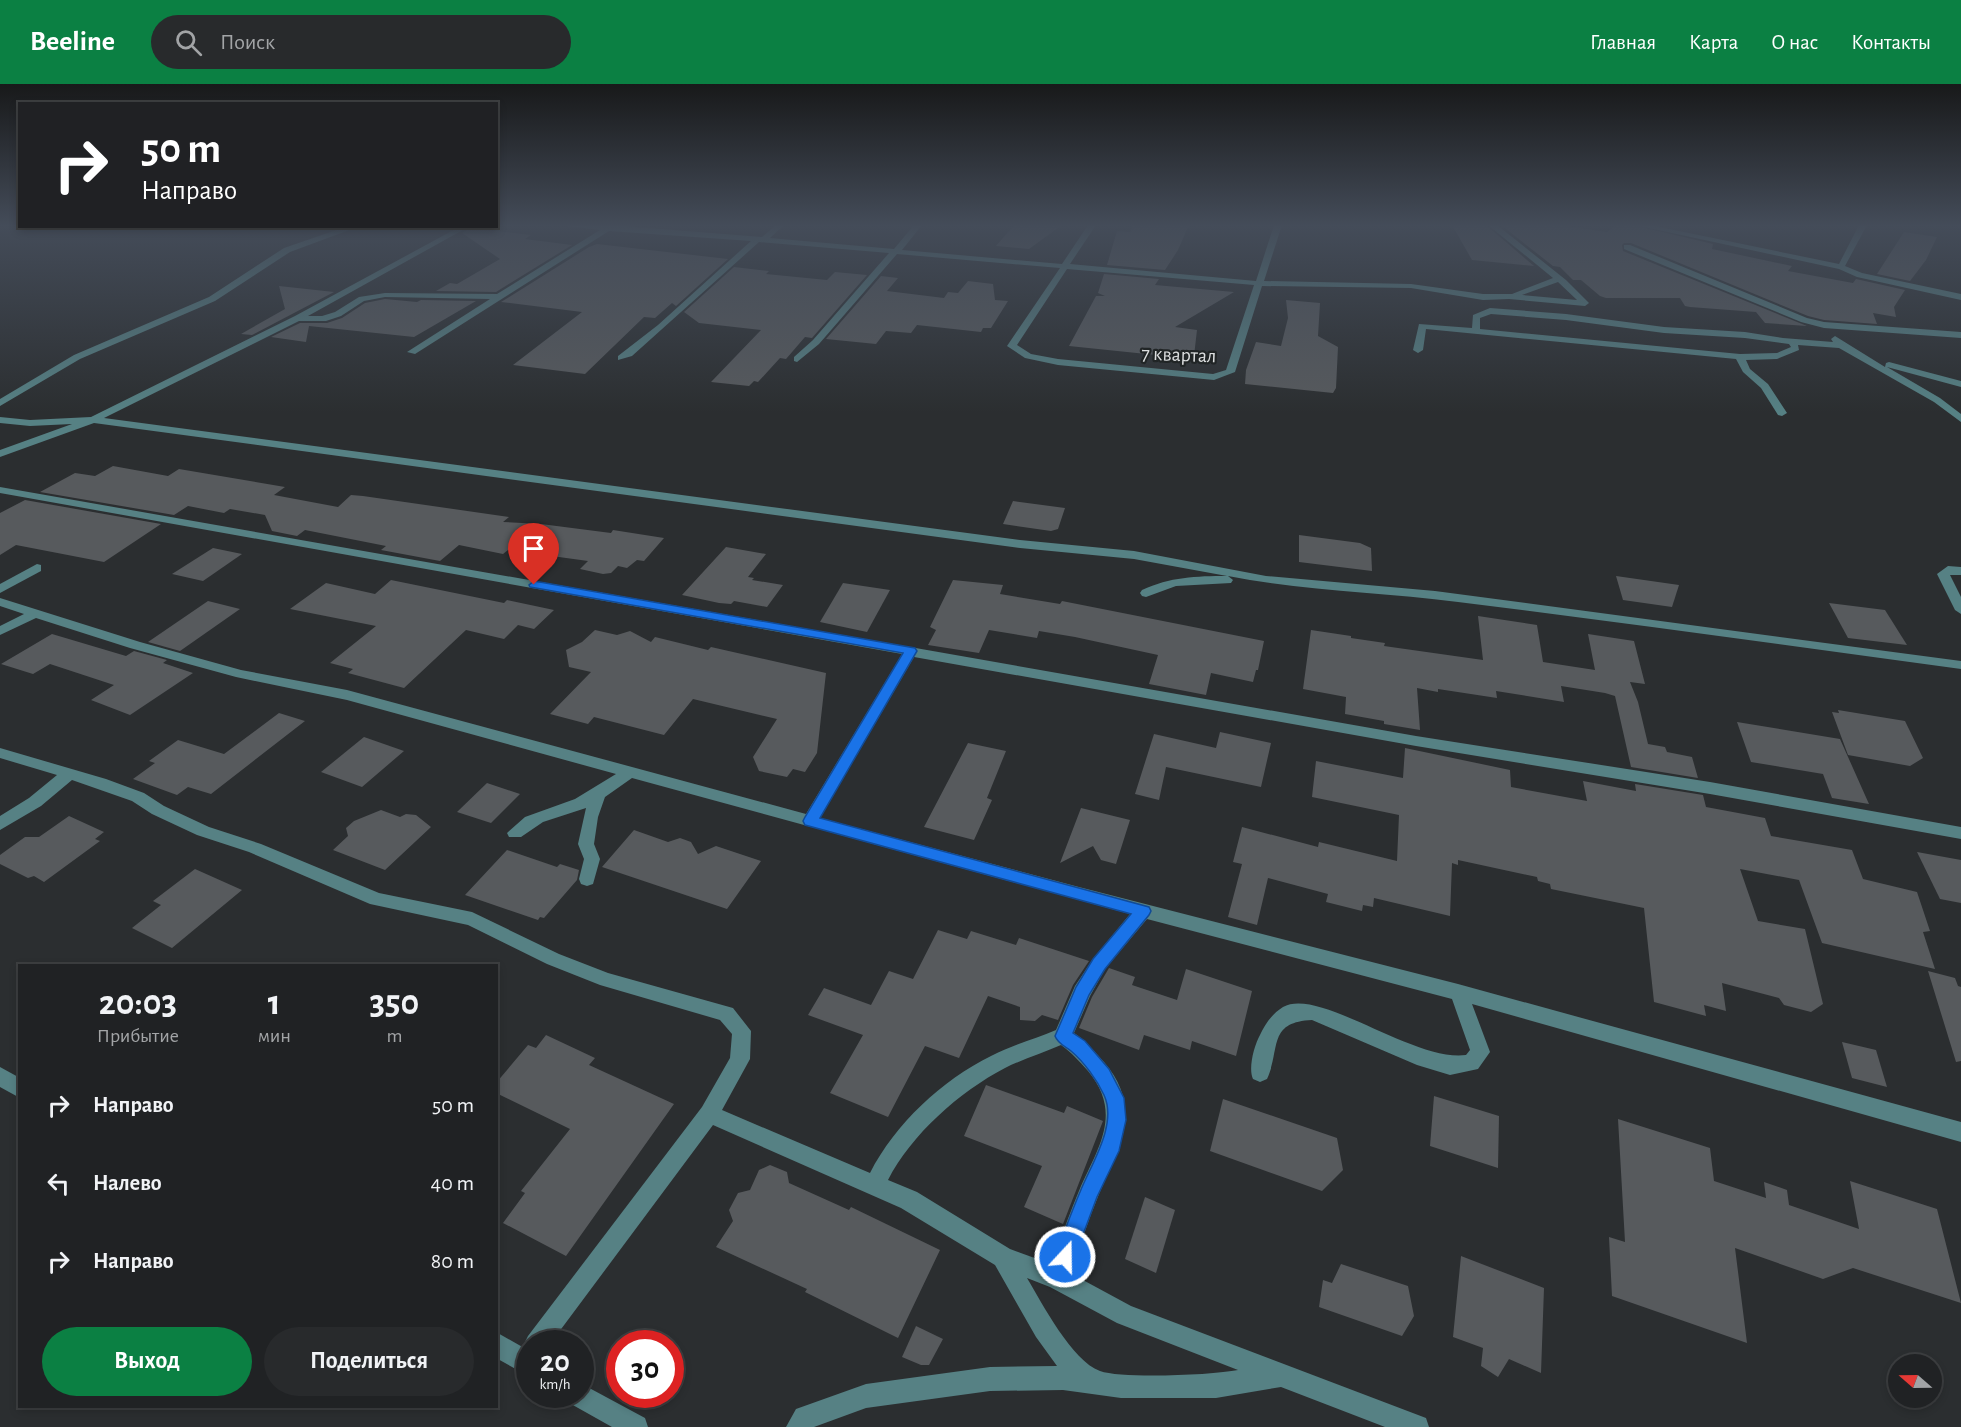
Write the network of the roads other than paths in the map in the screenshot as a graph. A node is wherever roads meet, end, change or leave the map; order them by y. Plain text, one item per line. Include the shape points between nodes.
1 (229, 288) edge
2 (356, 288) edge
3 (359, 288) edge
4 (515, 288) edge
5 (706, 288) edge
6 (864, 288) edge
7 (1050, 288) edge
8 (1257, 288) edge
9 (1422, 288) edge
10 (1533, 288) edge
11 (1568, 288) edge
12 (1722, 288) edge
13 (1916, 288) edge
14 (385, 296) junction
15 (1509, 296) junction
16 (500, 297) junction
17 (1961, 297) edge
18 (298, 318) junction
19 (1848, 326) junction
20 (1476, 330) junction
21 (1745, 335) junction
22 (1961, 335) edge
23 (1792, 342) junction
24 (1841, 345) junction
25 (1418, 350) dead end
26 (412, 352) dead end
27 (1751, 356) junction
28 (1740, 357) junction
29 (621, 358) dead end
30 (1863, 358) junction
31 (796, 360) dead end
32 (1950, 381) junction
33 (1961, 384) edge
34 (1929, 395) junction
35 (0, 403) edge
36 (1942, 404) junction
37 (1961, 408) edge
38 (1782, 413) dead end
39 (1961, 419) edge
40 (0, 420) edge
41 (93, 420) junction
42 (0, 454) edge
43 (0, 490) edge
44 (1171, 562) junction
45 (37, 568) dead end
46 (1961, 571) edge
47 (1266, 580) junction
48 (1166, 583) junction
49 (0, 589) edge
50 (1146, 593) dead end
51 (0, 602) edge
52 (1961, 610) edge
53 (36, 613) junction
54 (0, 631) edge
55 (911, 651) junction
56 (1961, 665) edge
57 (0, 753) edge
58 (629, 772) junction
59 (69, 774) junction
60 (598, 796) junction
61 (810, 821) junction
62 (0, 824) edge
63 (515, 833) dead end
64 (1961, 833) edge
65 (587, 879) dead end
66 (1143, 911) junction
67 (1458, 992) junction
68 (1063, 1036) junction
69 (1260, 1073) dead end
70 (0, 1076) edge
71 (18, 1088) edge
72 (709, 1114) junction
73 (1961, 1132) edge
74 (874, 1186) junction
75 (1003, 1257) junction
76 (1057, 1278) junction
77 (549, 1330) edge
78 (498, 1345) edge
79 (516, 1351) edge
80 (1280, 1375) junction
81 (1094, 1382) junction
82 (594, 1403) edge
83 (636, 1427) edge
84 (798, 1427) edge
85 (1417, 1427) edge

1 - 35 street via 212,299 78,357
2 - 18 street
3 - 14 street
4 - 16 street
5 - 29 street
6 - 31 street
7 - 8 street, 7 квартал via 1012,346 1028,356 1215,377 1230,372
9 - 15 street via 1483,297
10 - 15 street
11 - 15 street via 1585,303
12 - 19 street via 1784,314 1824,325
13 - 17 street
14 - 16 street
14 - 18 street via 362,299 323,319
16 - 26 street
18 - 41 street
19 - 22 street
19 - 24 street via 1837,329 1833,337
20 - 21 street via 1476,317 1490,311
20 - 25 street via 1422,326
20 - 28 street
21 - 23 street
21 - 27 street via 1744,348
23 - 24 street
23 - 27 street via 1796,348 1792,352
24 - 30 street
27 - 28 street
28 - 38 street
30 - 32 street
30 - 34 street
32 - 33 street
32 - 34 street via 1928,384
34 - 36 street
36 - 37 street
36 - 39 street
40 - 41 street
41 - 42 street
41 - 44 street
43 - 55 street
44 - 47 street
44 - 48 street via 1176,572
45 - 49 street
46 - 52 street via 1948,570 1943,574
47 - 48 street
47 - 56 street via 1435,595
48 - 50 street
51 - 53 street
53 - 54 street
53 - 58 street via 230,671 347,695
55 - 61 street
55 - 64 street
57 - 59 street
58 - 60 street
58 - 61 street
59 - 62 street
59 - 72 street via 138,797 203,831 255,848 376,899 472,919 606,980 726,1014 742,1031 740,1059
60 - 63 street via 545,813
60 - 65 street via 586,844 592,859
61 - 66 street
66 - 67 street
66 - 68 street via 1099,964
67 - 69 street via 1480,1052 1471,1063 1450,1066 1424,1059 1313,1012 1290,1013 1278,1022 1267,1040
67 - 73 street
68 - 74 street via 998,1062 965,1083 927,1114 889,1157
68 - 76 street via 1078,1046 1103,1075 1115,1098 1116,1120 1109,1151
70 - 71 street
72 - 74 street
72 - 77 street
74 - 75 street via 909,1200
75 - 76 street
75 - 81 street via 1044,1329 1070,1362
76 - 80 street via 1125,1315
78 - 79 street
80 - 81 street via 1216,1386 1121,1386
80 - 85 street
81 - 84 street via 1064,1378 990,1379 866,1396 805,1418
82 - 83 street

